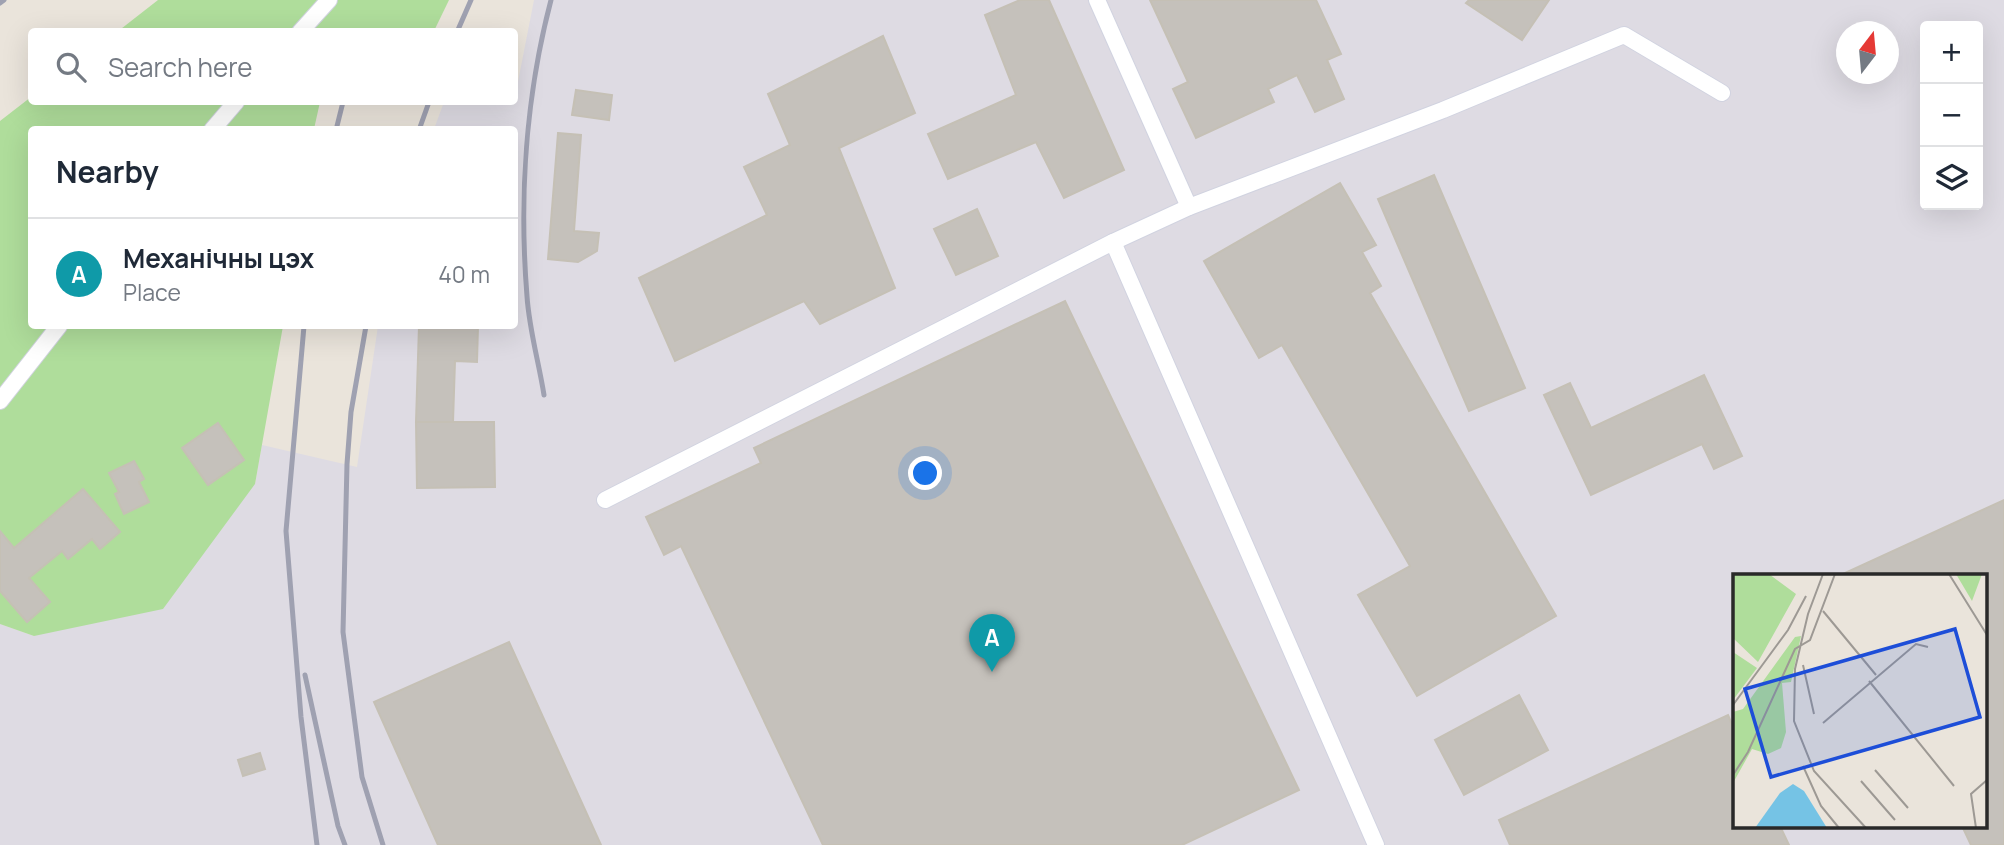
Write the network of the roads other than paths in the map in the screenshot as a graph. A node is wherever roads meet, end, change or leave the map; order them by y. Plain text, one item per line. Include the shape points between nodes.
1 (329, 0) edge
2 (1097, 0) edge
3 (304, 28) edge
4 (1722, 93) dead end
5 (233, 105) edge
6 (215, 126) edge
7 (1189, 207) junction
8 (1113, 242) junction
9 (57, 329) edge
10 (0, 401) edge
11 (605, 500) dead end
12 (1376, 845) edge

1 - 3 lane
2 - 7 lane
4 - 7 lane via 1624,35
5 - 6 lane
7 - 8 lane
8 - 11 lane
8 - 12 lane
9 - 10 lane

